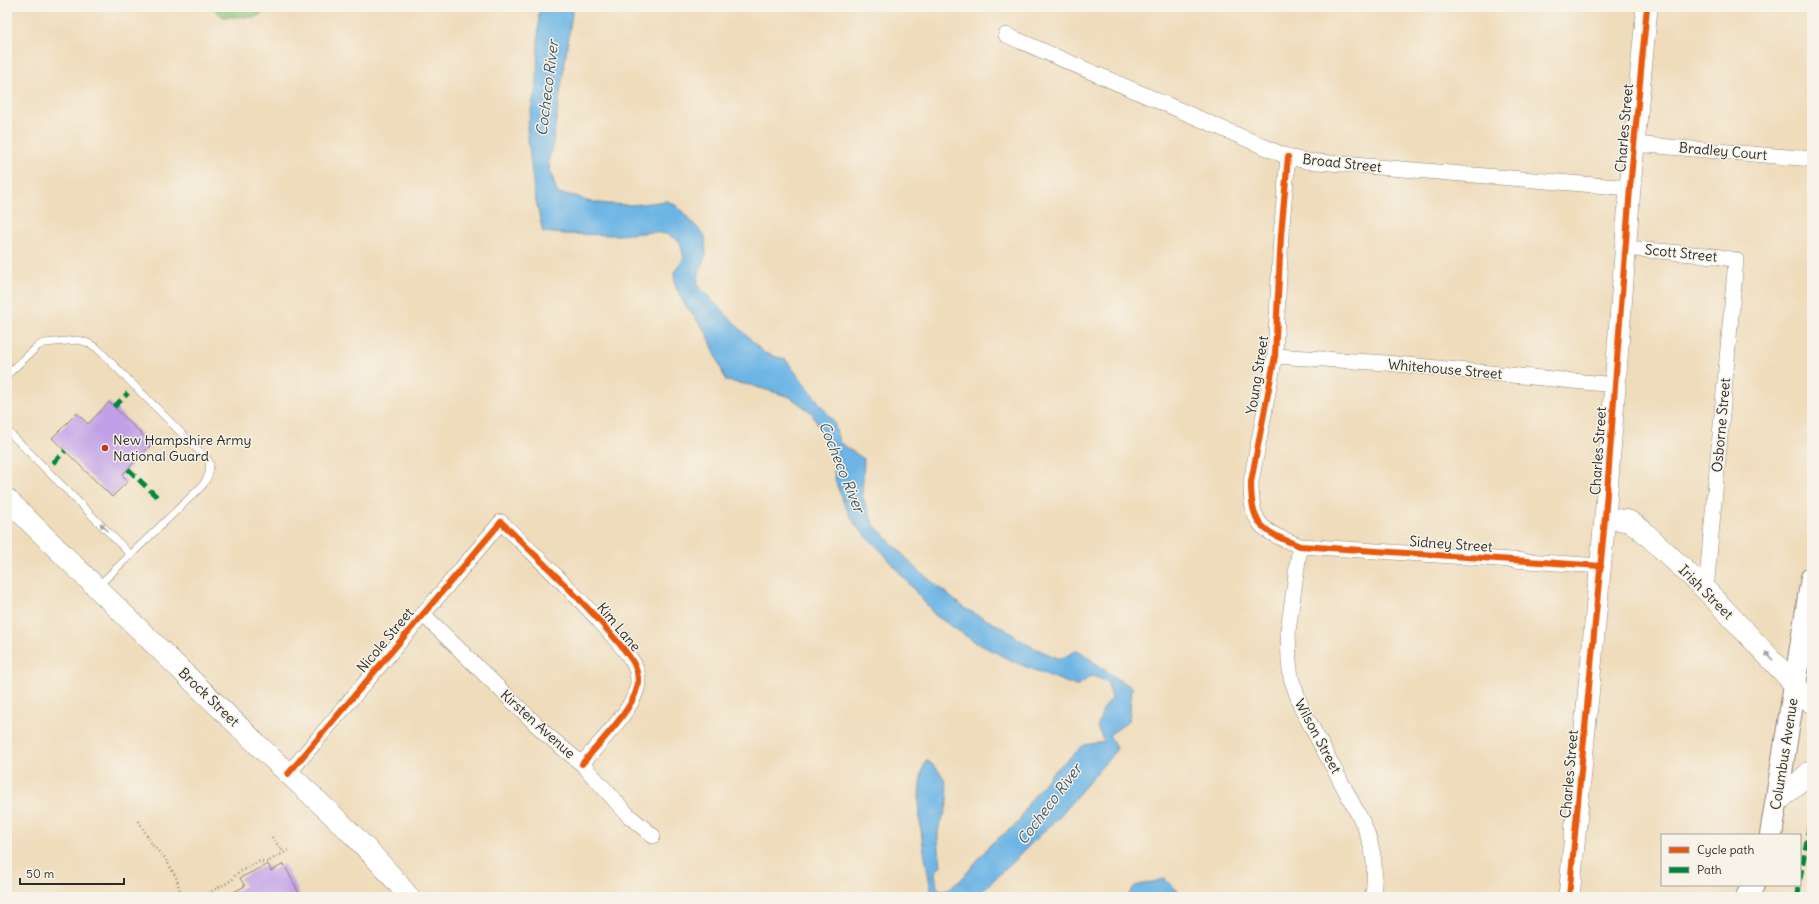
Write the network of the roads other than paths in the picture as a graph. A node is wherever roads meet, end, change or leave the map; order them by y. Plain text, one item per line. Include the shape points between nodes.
1 (1647, 7) edge
2 (1006, 35) dead end
3 (1634, 144) junction
4 (1288, 156) junction
5 (1812, 159) edge
6 (1630, 188) junction
7 (1626, 248) junction
8 (1736, 260) joint
9 (1275, 356) junction
10 (7, 375) edge
11 (1615, 384) junction
12 (7, 430) edge
13 (7, 499) edge
14 (1605, 518) junction
15 (501, 522) joint
16 (1300, 546) junction
17 (131, 555) junction
18 (1601, 566) junction
19 (1812, 578) edge
20 (97, 588) junction
21 (1706, 590) junction
22 (422, 614) junction
23 (1804, 686) edge
24 (1812, 704) edge
25 (582, 764) junction
26 (1812, 770) edge
27 (288, 774) junction
28 (1776, 803) junction
29 (1772, 834) edge
30 (653, 836) dead end
31 (1753, 886) edge
32 (409, 897) edge
33 (1373, 897) edge
34 (1569, 897) edge
35 (1748, 897) edge

1 - 3 street, Charles Street
2 - 4 street, Broad Street
3 - 5 street, Bradley Court
3 - 6 street, Charles Street
4 - 6 street, Broad Street via 1319,162
4 - 9 street, Young Street
6 - 7 street, Charles Street
7 - 8 street, Scott Street
7 - 11 street, Charles Street
8 - 21 street, Osborne Street
9 - 11 street, Whitehouse Street via 1386,363
9 - 16 street, Young Street via 1251,482 1251,498 1254,515 1264,529 1278,538
10 - 17 lane via 44,342 88,342 97,348 209,461 210,472 205,482
11 - 14 street, Charles Street
17 -> 12 lane
13 - 20 street, Brock Street
14 - 18 street, Charles Street
14 - 21 street, Irish Street via 1629,521
15 - 22 street, Nicole Street
15 - 25 street, Kim Lane via 588,608 634,664 638,675 637,688 626,711
16 - 18 street, Sidney Street
16 - 33 street, Wilson Street via 1288,630 1291,678 1302,709 1361,818 1370,840 1376,871
17 - 20 lane
18 - 34 street, Charles Street
19 - 23 main road, Columbus Avenue
20 - 27 street, Brock Street
23 -> 21 street, Irish Street
22 - 25 street, Kirsten Avenue via 546,735
22 - 27 street, Nicole Street
23 - 24 street, Irish Street
23 - 28 main road, Columbus Avenue
25 - 30 street, Kirsten Avenue via 629,816
26 - 28 street
27 - 32 street, Brock Street via 329,811
28 - 29 main road, Columbus Avenue
31 - 35 main road

